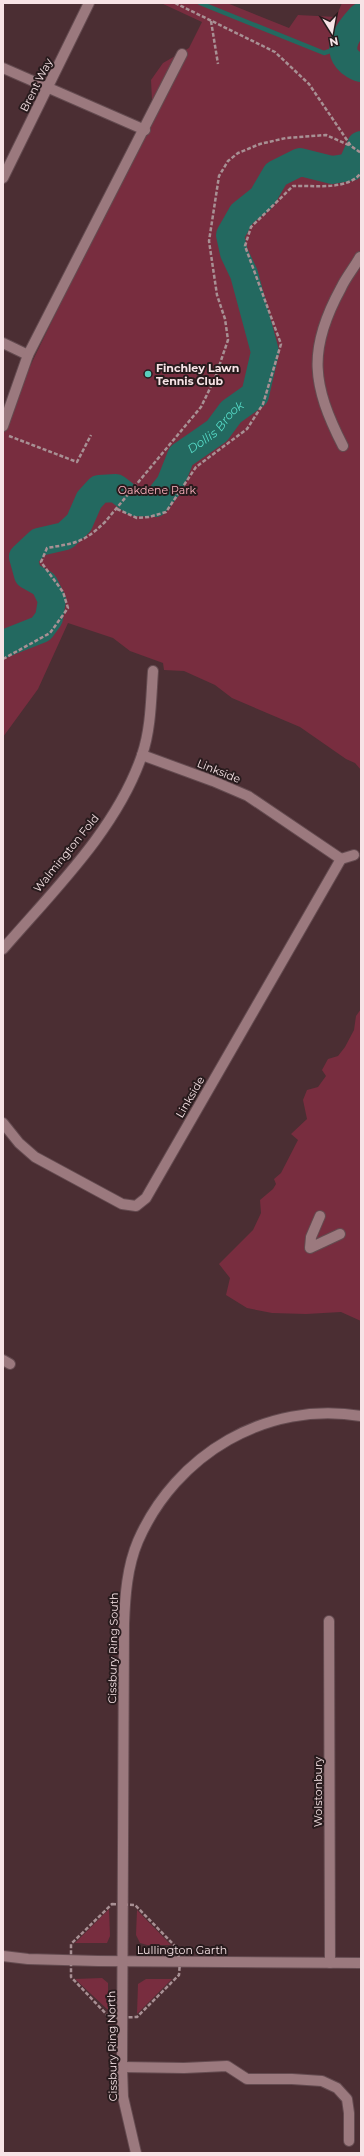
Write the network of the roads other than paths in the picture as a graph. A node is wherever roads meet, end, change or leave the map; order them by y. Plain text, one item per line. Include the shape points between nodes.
1 (89, 3) edge
2 (182, 54) dead end
3 (3, 68) edge
4 (48, 89) junction
5 (145, 130) junction
6 (3, 178) edge
7 (360, 257) dead end
8 (3, 343) edge
9 (28, 355) junction
10 (3, 426) edge
11 (343, 446) dead end
12 (153, 671) dead end
13 (142, 755) junction
14 (354, 855) dead end
15 (341, 859) junction
16 (3, 949) edge
17 (3, 1124) edge
18 (320, 1216) dead end
19 (340, 1234) dead end
20 (361, 1416) edge
21 (330, 1621) dead end
22 (3, 1956) edge
23 (123, 1962) junction
24 (330, 1963) junction
25 (361, 1963) edge
26 (122, 2067) junction
27 (349, 2142) dead end
28 (136, 2153) edge

1 - 4 street, Brent Way
2 - 5 street
3 - 4 street
4 - 5 street
4 - 6 street, Brent Way
5 - 9 street
7 - 11 street via 341,287 318,341 316,376 328,417
8 - 9 street
9 - 10 street
12 - 13 street, Walmington Fold via 149,722
13 - 15 street, Linkside via 213,780 248,796
13 - 16 street, Walmington Fold via 128,790 102,830
14 - 15 street
15 - 17 street, Linkside via 146,1198 136,1206 122,1204 35,1157
18 - 19 street via 311,1237 310,1248
20 - 23 street, Cissbury Ring South via 325,1412 300,1414 250,1429 220,1444 184,1471 150,1517 138,1542 127,1581 124,1624
21 - 24 street, Wolstonbury
22 - 23 street, Lullington Garth
23 - 24 street, Lullington Garth
23 - 26 street, Cissbury Ring North
24 - 25 street, Lullington Garth
26 - 27 street via 227,2066 247,2079 292,2078 322,2081 337,2088 347,2099
26 - 28 street, Cissbury Ring North via 123,2097

